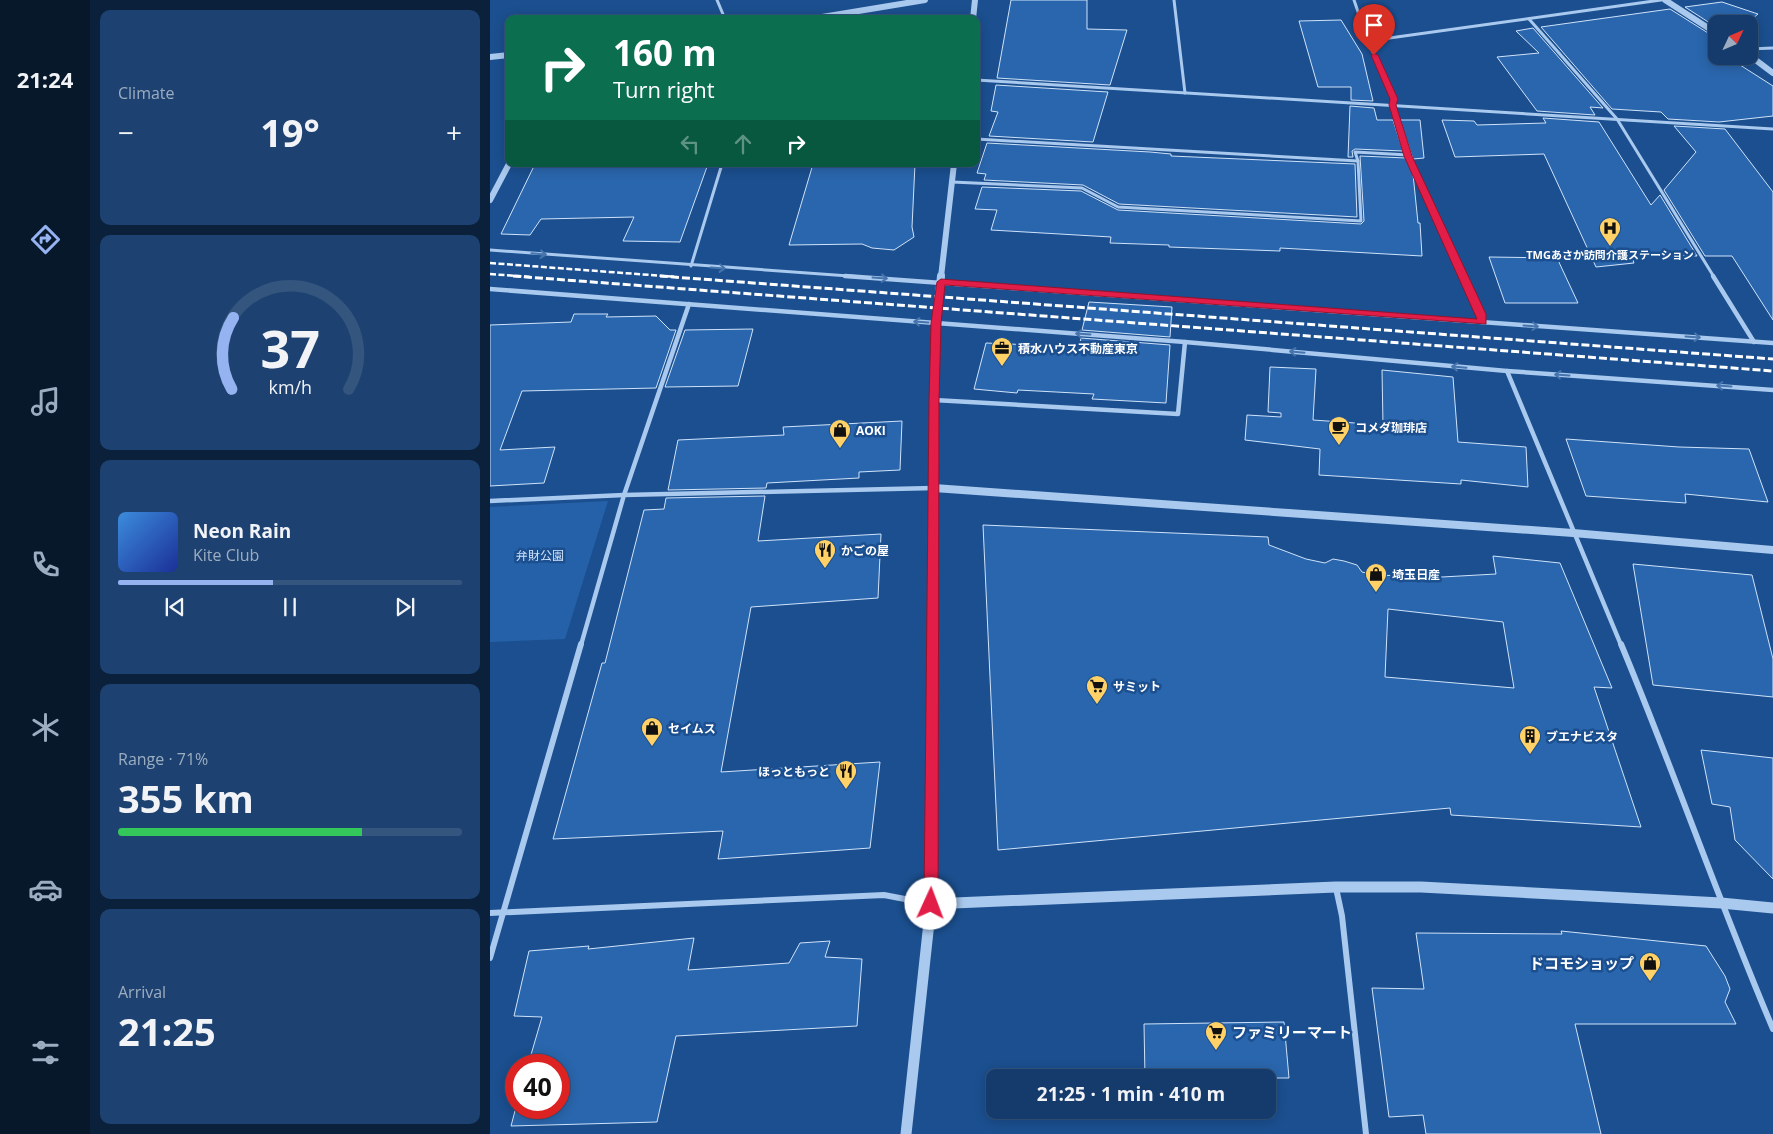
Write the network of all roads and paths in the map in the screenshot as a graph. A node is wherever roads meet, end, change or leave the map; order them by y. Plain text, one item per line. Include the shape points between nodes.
1 (717, 0) edge
2 (925, 0) edge
3 (975, 0) edge
4 (1174, 0) edge
5 (1354, 0) edge
6 (1661, 0) edge
7 (1665, 0) edge
8 (723, 15) edge
9 (834, 15) edge
10 (973, 15) edge
11 (1529, 19) junction
12 (1708, 28) edge
13 (1368, 41) junction
14 (1758, 48) edge
15 (1773, 48) edge
16 (505, 55) edge
17 (490, 57) edge
18 (1758, 62) edge
19 (1773, 74) edge
20 (980, 80) edge
21 (1185, 93) junction
22 (1392, 105) junction
23 (1617, 119) junction
24 (1773, 129) edge
25 (980, 139) edge
26 (1408, 156) junction
27 (1358, 161) junction
28 (507, 167) edge
29 (721, 167) edge
30 (954, 167) edge
31 (952, 182) junction
32 (490, 200) edge
33 (490, 250) edge
34 (691, 266) junction
35 (941, 282) junction
36 (490, 289) edge
37 (689, 304) junction
38 (1483, 322) junction
39 (936, 323) junction
40 (1185, 342) junction
41 (1754, 342) junction
42 (1773, 343) edge
43 (1507, 371) junction
44 (1773, 390) edge
45 (934, 400) junction
46 (934, 488) junction
47 (624, 495) junction
48 (490, 500) edge
49 (1573, 533) junction
50 (1773, 550) edge
51 (1336, 887) junction
52 (1721, 903) junction
53 (931, 904) junction
54 (1773, 908) edge
55 (490, 913) edge
56 (504, 913) junction
57 (490, 958) edge
58 (1773, 1029) edge
59 (906, 1134) edge
60 (1366, 1134) edge

1 - 8 street
2 - 9 street
3 - 10 street
4 - 21 street
5 - 13 street
6 - 11 street
7 - 12 street
11 - 13 street
11 - 23 street
13 - 22 street via 1394,99
14 - 15 street
16 - 17 street
18 - 19 street
20 - 21 street
21 - 22 street
22 - 23 street
22 - 26 street
23 - 24 street
23 - 41 street
25 - 27 street
26 - 27 street via 1355,152
26 - 38 street
27 - 31 street via 1360,221 1118,207 1082,188
28 - 32 street
29 - 34 street
30 - 31 street
31 - 35 street
33 -> 34 street
34 -> 35 street
35 - 38 street
35 - 39 street
36 - 37 street
39 -> 37 street
37 - 47 street
38 -> 41 street
40 -> 39 street
39 - 45 street
43 -> 40 street
40 - 45 street via 1178,414
41 - 42 street
44 -> 43 street
43 - 49 street
45 - 46 street
46 - 47 street
46 - 49 street
46 - 53 street
47 - 48 street
47 - 56 street
49 - 50 street
49 - 52 street via 1645,702
51 - 52 street via 1484,888
51 - 53 street
51 - 60 street
52 - 54 street
52 - 58 street
53 - 56 street via 884,895
53 - 59 street
55 - 56 street
56 - 57 street

